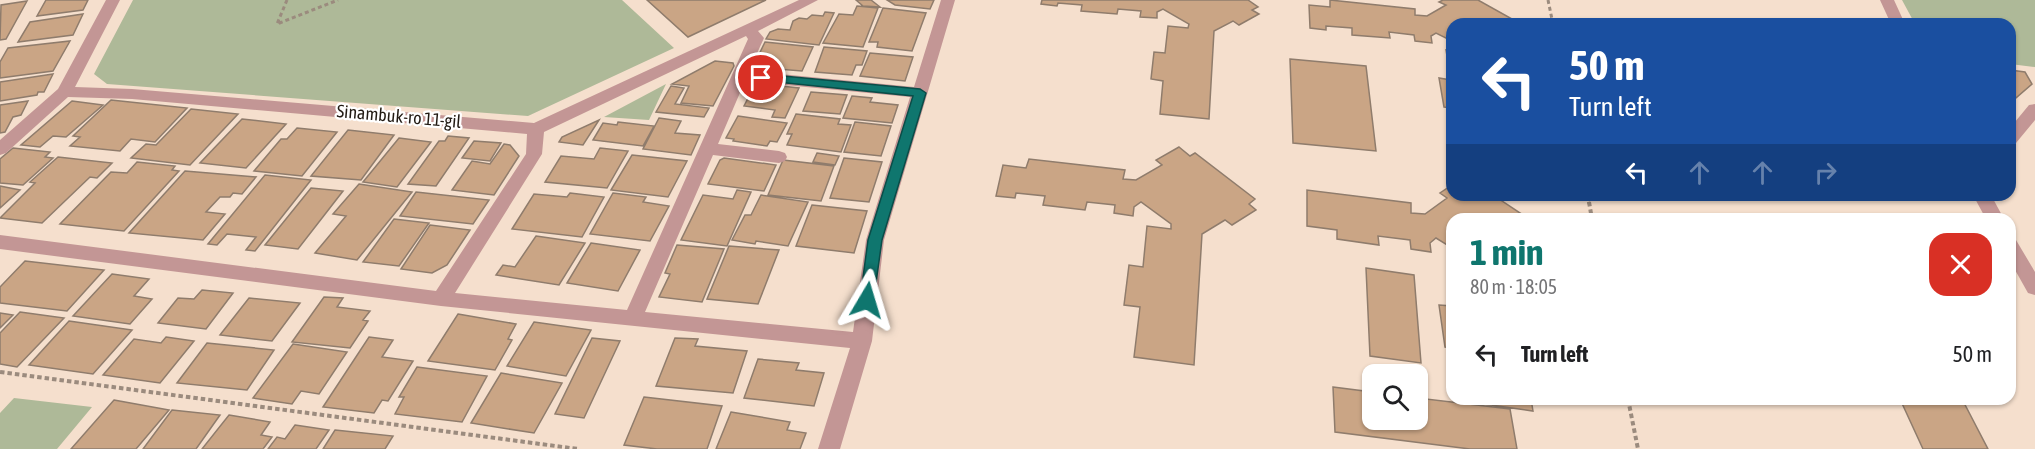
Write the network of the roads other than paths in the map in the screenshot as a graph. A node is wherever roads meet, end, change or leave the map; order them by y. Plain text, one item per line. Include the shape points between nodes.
1 (113, 0) edge
2 (811, 0) edge
3 (948, 0) edge
4 (1887, 0) edge
5 (1896, 18) edge
6 (748, 29) junction
7 (739, 75) junction
8 (64, 92) junction
9 (920, 93) junction
10 (2035, 109) edge
11 (537, 129) junction
12 (2016, 132) edge
13 (0, 149) edge
14 (707, 149) junction
15 (779, 157) dead end
16 (5, 247) edge
17 (2016, 255) edge
18 (2035, 288) edge
19 (441, 299) junction
20 (633, 318) junction
21 (862, 341) junction
22 (829, 449) edge

1 - 8 street
2 - 6 street
3 - 9 street
4 - 5 street
6 - 7 street via 756,38
6 - 11 street
7 - 9 street
7 - 14 street
8 - 11 street, Sinambuk-ro 11-gil via 132,94
8 - 13 street
9 - 21 street via 875,240
10 - 12 street
11 - 19 street via 534,154
14 - 15 street
14 - 20 street
16 - 19 street
17 - 18 street
19 - 20 street
20 - 21 street
21 - 22 street

